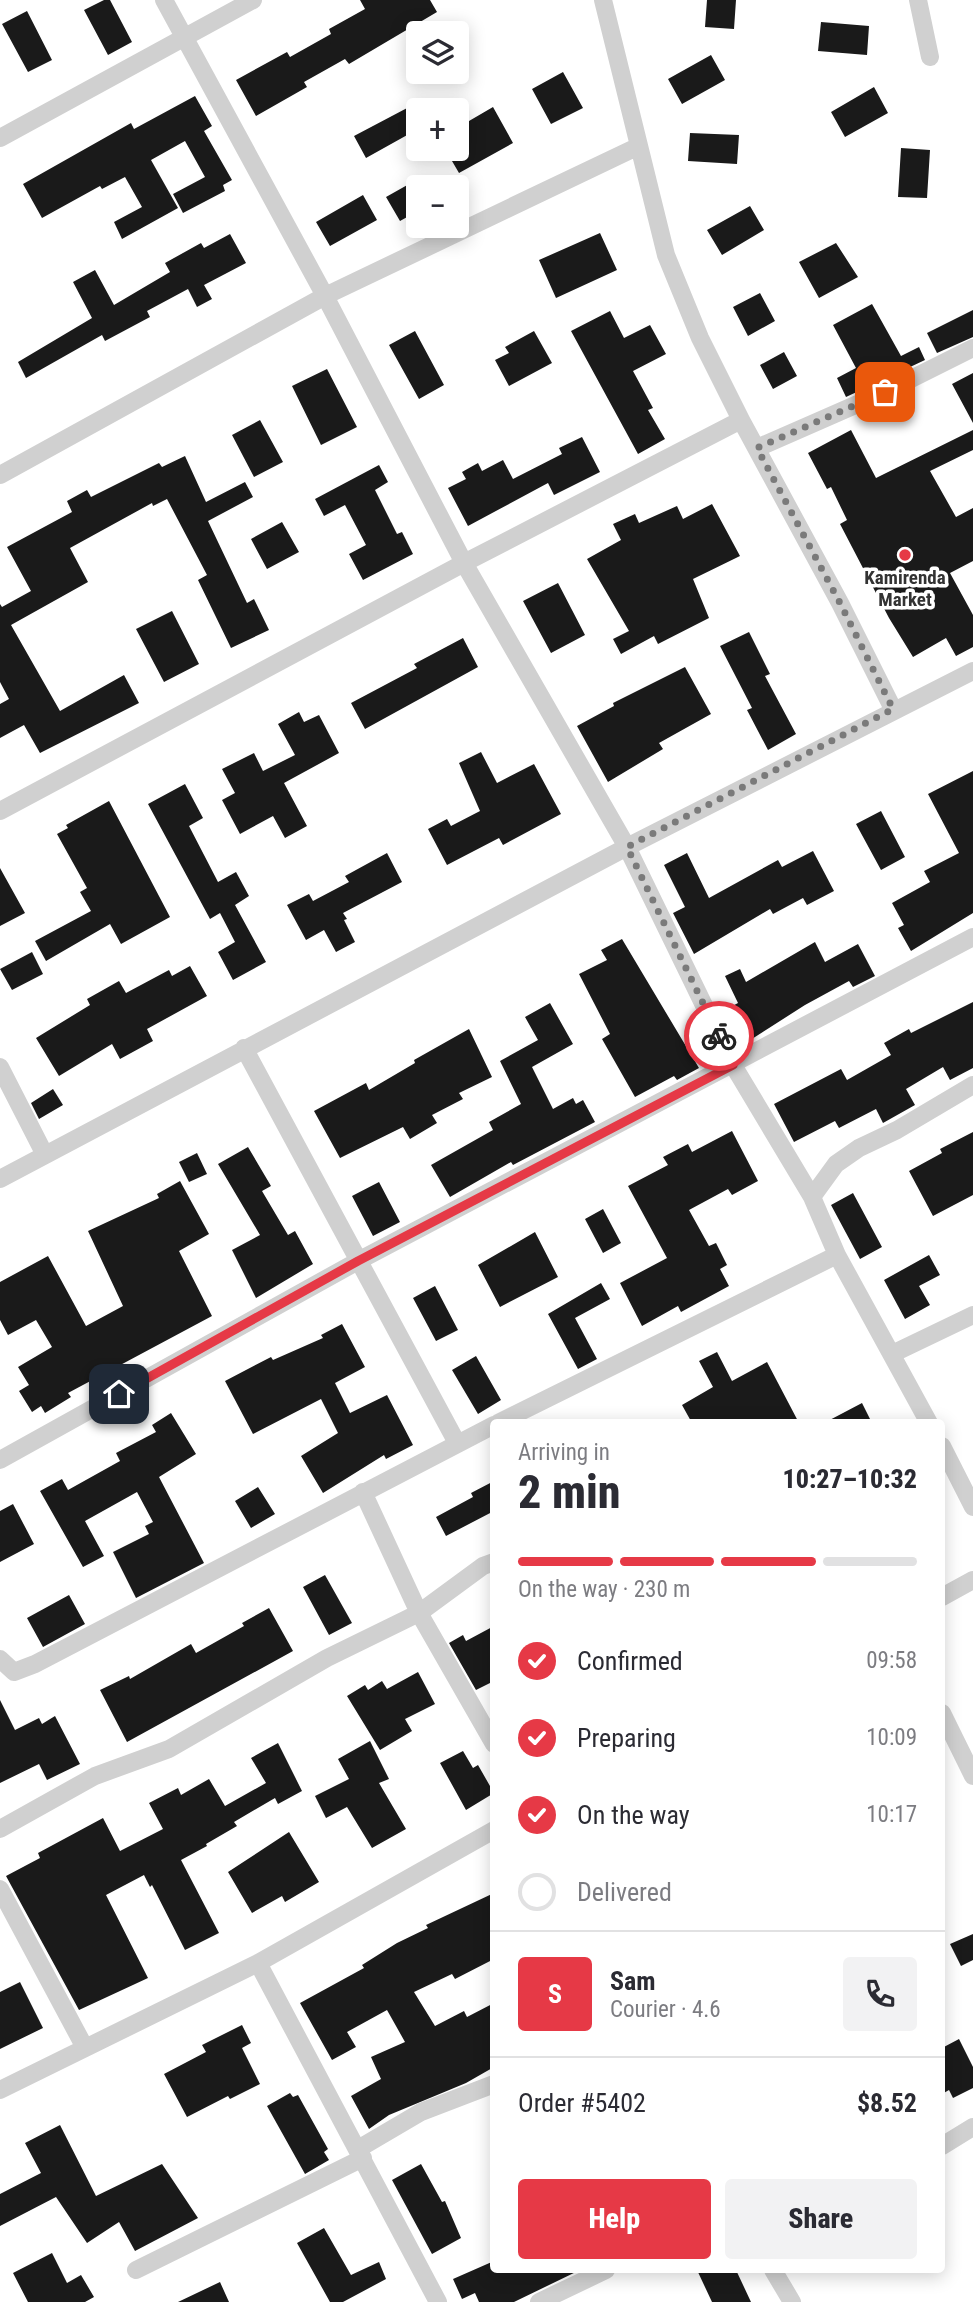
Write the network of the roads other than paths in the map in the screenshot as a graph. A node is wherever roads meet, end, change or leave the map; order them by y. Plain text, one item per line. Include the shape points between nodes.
1 (164, 0) edge
2 (253, 0) edge
3 (603, 0) edge
4 (918, 0) edge
5 (185, 38) junction
6 (930, 57) dead end
7 (0, 138) edge
8 (639, 146) junction
9 (325, 296) junction
10 (973, 348) edge
11 (741, 420) junction
12 (757, 448) junction
13 (0, 475) edge
14 (464, 563) junction
15 (973, 671) edge
16 (893, 709) junction
17 (0, 811) edge
18 (627, 847) junction
19 (973, 937) edge
20 (244, 1048) junction
21 (733, 1065) junction
22 (0, 1067) edge
23 (973, 1085) edge
24 (44, 1155) junction
25 (0, 1179) edge
26 (812, 1197) junction
27 (837, 1255) junction
28 (358, 1261) junction
29 (973, 1315) edge
30 (894, 1353) junction
31 (506, 1419) edge
32 (927, 1419) edge
33 (490, 1427) edge
34 (457, 1443) junction
35 (945, 1452) edge
36 (0, 1460) edge
37 (363, 1492) junction
38 (973, 1507) edge
39 (490, 1563) edge
40 (973, 1580) edge
41 (945, 1595) edge
42 (419, 1612) junction
43 (0, 1659) edge
44 (945, 1719) edge
45 (490, 1737) edge
46 (973, 1776) edge
47 (0, 1829) edge
48 (490, 1832) edge
49 (0, 1889) edge
50 (258, 1963) junction
51 (84, 2046) junction
52 (490, 2086) edge
53 (0, 2090) edge
54 (973, 2127) edge
55 (945, 2144) edge
56 (361, 2154) junction
57 (136, 2270) dead end
58 (600, 2273) edge
59 (775, 2273) edge
60 (438, 2302) edge
61 (539, 2302) edge
62 (792, 2302) edge

1 - 5 street
2 - 5 street
3 - 8 street
4 - 6 street
5 - 7 street
5 - 9 street
8 - 9 street
8 - 11 street via 666,255
9 - 13 street
9 - 14 street
10 - 12 street
11 - 12 street
11 - 14 street
12 - 16 street
14 - 17 street
14 - 18 street
15 - 16 street
16 - 18 street
18 - 20 street
18 - 21 street
19 - 21 street
20 - 24 street
20 - 28 street
21 - 26 street
21 - 28 street
22 - 24 street
23 - 26 street via 836,1164
24 - 25 street
26 - 27 street
27 - 30 street
27 - 31 street
28 - 34 street
28 - 36 street
29 - 30 street
30 - 32 street
33 - 34 street
34 - 37 street
35 - 38 street
37 - 42 street
37 - 43 street via 35,1664 14,1672
39 - 42 street
40 - 41 street
42 - 45 street
42 - 47 street via 315,1664 169,1749 95,1776
44 - 46 street
48 - 50 street
49 - 51 street
50 - 51 street
50 - 56 street
51 - 53 street
52 - 56 street via 421,2112
54 - 55 street
56 - 57 street
56 - 60 street
58 - 61 street
59 - 62 street

